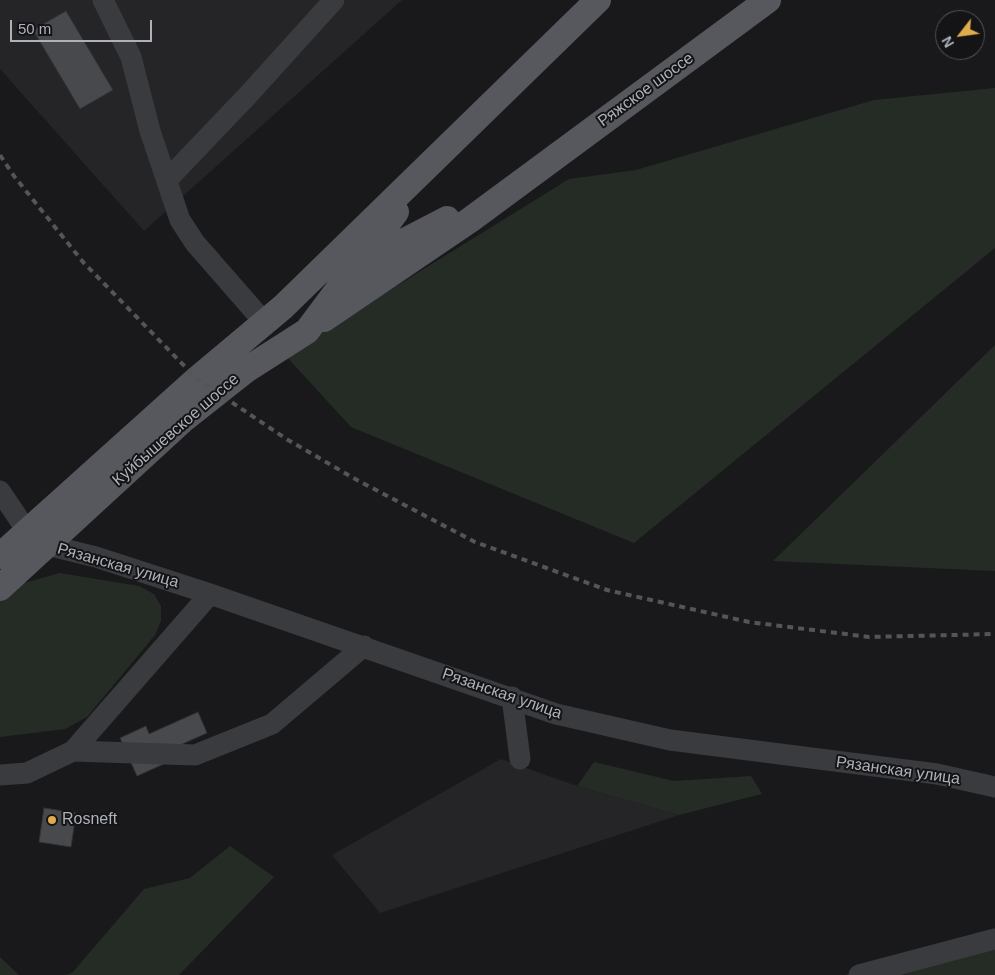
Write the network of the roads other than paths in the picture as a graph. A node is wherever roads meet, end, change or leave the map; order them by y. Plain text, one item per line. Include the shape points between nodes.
1 (104, 0) edge
2 (334, 0) edge
3 (598, 0) edge
4 (768, 0) edge
5 (463, 133) junction
6 (523, 179) junction
7 (167, 180) junction
8 (356, 266) junction
9 (273, 315) junction
10 (307, 331) junction
11 (0, 492) edge
12 (37, 538) junction
13 (0, 556) edge
14 (0, 588) edge
15 (210, 594) junction
16 (364, 646) junction
17 (512, 697) junction
18 (73, 751) junction
19 (520, 759) dead end
20 (0, 775) edge
21 (995, 788) edge
22 (995, 939) edge
23 (864, 974) edge

1 - 7 street via 131,57 150,131
2 - 7 street
3 - 5 main road, Куйбышевское шоссе
4 - 6 main road, Ряжское шоссе
5 - 8 main road, Куйбышевское шоссе
5 - 9 main road, Куйбышевское шоссе
6 - 8 main road, Ряжское шоссе
6 - 10 main road, Ряжское шоссе
7 - 9 street via 180,220 195,243
8 - 9 main road, Ряжское шоссе
8 - 10 main road, Куйбышевское шоссе
9 - 12 main road, Куйбышевское шоссе via 197,379
10 - 12 main road, Куйбышевское шоссе via 246,370
11 - 12 street
12 - 13 main road, Куйбышевское шоссе
12 - 14 main road, Куйбышевское шоссе
12 - 15 street, Рязанская улица
15 - 16 street, Рязанская улица
15 - 18 street
16 - 17 street, Рязанская улица
16 - 18 street via 272,724 195,754
17 - 19 street
17 - 21 street, Рязанская улица via 556,714 670,740 937,774
18 - 20 street via 27,773
22 - 23 street

